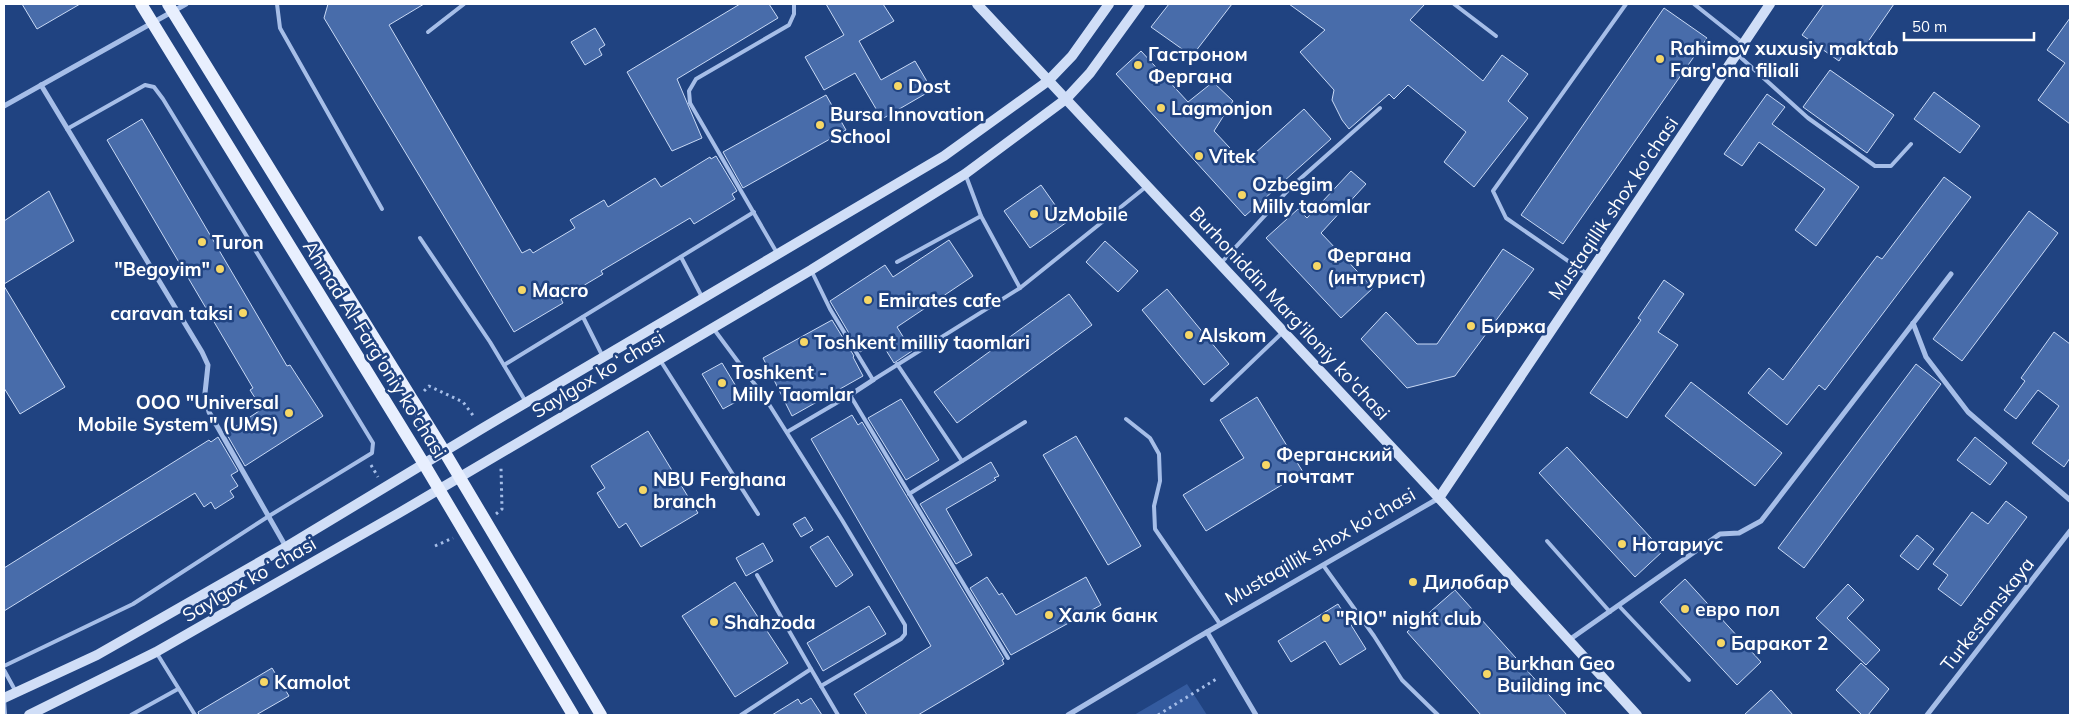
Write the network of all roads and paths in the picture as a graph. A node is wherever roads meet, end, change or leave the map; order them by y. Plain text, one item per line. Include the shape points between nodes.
1 (141, 4) edge
2 (186, 4) edge
3 (277, 4) edge
4 (464, 4) edge
5 (794, 4) edge
6 (977, 4) edge
7 (1109, 4) edge
8 (1140, 4) edge
9 (1454, 4) edge
10 (1626, 4) edge
11 (1694, 4) edge
12 (1770, 4) edge
13 (171, 8) edge
14 (153, 24) junction
15 (428, 32) dead end
16 (1496, 36) dead end
17 (1743, 44) junction
18 (1736, 54) junction
19 (1048, 81) junction
20 (40, 85) junction
21 (1066, 99) junction
22 (4, 106) edge
23 (1380, 108) dead end
24 (67, 129) junction
25 (1911, 144) dead end
26 (965, 174) junction
27 (1147, 186) junction
28 (382, 209) dead end
29 (754, 212) junction
30 (981, 216) junction
31 (420, 238) dead end
32 (778, 255) junction
33 (681, 257) junction
34 (897, 262) dead end
35 (1220, 264) junction
36 (811, 270) junction
37 (1951, 274) dead end
38 (1589, 276) junction
39 (1020, 288) junction
40 (703, 298) junction
41 (582, 317) junction
42 (1913, 323) junction
43 (712, 327) junction
44 (1283, 332) junction
45 (603, 357) junction
46 (659, 358) junction
47 (897, 364) junction
48 (504, 366) junction
49 (873, 380) junction
50 (850, 395) junction
51 (1212, 400) dead end
52 (413, 401) junction
53 (526, 402) junction
54 (1126, 419) dead end
55 (1025, 422) dead end
56 (483, 428) junction
57 (787, 432) junction
58 (444, 451) junction
59 (497, 454) junction
60 (366, 458) junction
61 (962, 462) junction
62 (424, 464) junction
63 (459, 477) junction
64 (385, 488) junction
65 (439, 490) junction
66 (909, 494) junction
67 (1440, 498) junction
68 (2070, 500) edge
69 (758, 514) dead end
70 (269, 516) junction
71 (485, 522) junction
72 (2070, 531) edge
73 (1547, 541) dead end
74 (286, 546) junction
75 (1323, 565) junction
76 (757, 576) dead end
77 (1619, 606) junction
78 (1610, 612) junction
79 (1220, 624) junction
80 (1207, 632) junction
81 (1569, 640) junction
82 (156, 652) junction
83 (1008, 658) dead end
84 (4, 668) edge
85 (811, 670) junction
86 (1218, 678) dead end
87 (1689, 680) dead end
88 (820, 686) junction
89 (178, 689) junction
90 (16, 692) junction
91 (4, 698) edge
92 (5, 715) edge
93 (29, 715) edge
94 (131, 715) edge
95 (194, 715) edge
96 (574, 715) edge
97 (601, 715) edge
98 (741, 715) edge
99 (838, 715) edge
100 (1068, 715) edge
101 (1158, 715) edge
102 (1256, 715) edge
103 (1438, 715) edge
104 (1637, 715) edge
105 (1927, 715) edge

1 - 14 main road, Ahmad Al-Farg'oniy ko'chasi
2 - 13 street
3 - 28 lane via 280,28
4 - 15 lane
5 - 29 lane via 789,25 696,79 690,91 690,103
6 - 19 main road, Burhoniddin Marg'iloniy ko'chasi
7 - 19 main road, Saylgox koʻchasi via 1072,56
8 - 21 main road, Saylgox koʻchasi via 1090,73
9 - 16 lane
10 - 38 lane via 1493,191 1506,218
11 - 17 lane
12 - 17 main road, Mustaqillik shox ko'chasi
13 - 14 street
13 - 52 main road, Ahmad Al-Farg'oniy ko'chasi
14 - 20 street
14 - 62 main road, Ahmad Al-Farg'oniy ko'chasi
17 - 18 main road, Mustaqillik shox ko'chasi
18 - 25 lane via 1808,118 1875,166 1891,166
18 - 38 main road, Mustaqillik shox ko'chasi
19 - 21 main road, Burhoniddin Marg'iloniy ko'chasi
19 - 32 main road, Saylgox koʻchasi via 944,156
20 - 22 street
20 - 24 street
21 - 26 main road, Saylgox koʻchasi
21 - 27 main road, Burhoniddin Marg'iloniy ko'chasi
23 - 35 lane via 1292,186
24 - 60 lane via 145,85 154,87 373,443 372,453
24 - 70 street via 202,352 208,365 204,393 209,412
26 - 30 lane
26 - 36 main road, Saylgox koʻchasi
27 - 35 main road, Burhoniddin Marg'iloniy ko'chasi
27 - 39 lane
29 - 32 lane
29 - 33 lane
30 - 34 lane
30 - 39 lane
31 - 48 lane
32 - 40 main road, Saylgox koʻchasi
33 - 40 lane
33 - 41 lane
35 - 44 main road, Burhoniddin Marg'iloniy ko'chasi
36 - 43 main road, Saylgox koʻchasi
36 - 49 lane via 830,309
37 - 42 street
38 - 67 main road, Mustaqillik shox ko'chasi
39 - 47 lane
40 - 45 main road, Saylgox koʻchasi
41 - 45 lane
41 - 48 lane
42 - 68 street via 1926,356 1968,412
42 - 77 street via 1762,521 1739,533 1720,534
43 - 46 main road, Saylgox koʻchasi
43 - 57 lane
44 - 51 lane
44 - 67 main road, Burhoniddin Marg'iloniy ko'chasi
45 - 53 main road, Saylgox koʻchasi
46 - 59 main road, Saylgox koʻchasi
46 - 69 lane
47 - 49 lane
47 - 61 lane
48 - 53 lane
49 - 50 street
50 - 57 lane
50 - 66 lane
52 - 56 path via 429,386 463,402
52 - 58 main road, Ahmad Al-Farg'oniy ko'chasi
53 - 56 main road, Saylgox koʻchasi
54 - 79 lane via 1150,438 1159,454 1160,481 1154,506 1156,529
55 - 61 lane
56 - 58 main road, Saylgox koʻchasi
57 - 88 lane via 905,625 901,639
58 - 62 main road, Saylgox koʻchasi
58 - 63 main road, Ahmad Al-Farg'oniy ko'chasi
59 - 63 main road, Saylgox koʻchasi
59 - 71 path via 502,473 502,509
60 - 64 path
60 - 70 lane
61 - 66 lane
62 - 64 main road, Saylgox koʻchasi
62 - 65 main road, Ahmad Al-Farg'oniy ko'chasi
63 - 65 main road, Saylgox koʻchasi
63 - 71 main road, Ahmad Al-Farg'oniy ko'chasi
64 - 74 main road, Saylgox koʻchasi
65 - 82 main road, Saylgox koʻchasi
65 - 96 main road, Ahmad Al-Farg'oniy ko'chasi
66 - 83 lane
67 - 75 street, Mustaqillik shox ko'chasi
67 - 81 main road, Burhoniddin Marg'iloniy ko'chasi
70 - 74 street
70 - 84 lane via 133,604
71 - 97 main road, Ahmad Al-Farg'oniy ko'chasi
72 - 105 street, Turkestanskaya
73 - 78 lane
74 - 90 main road, Saylgox koʻchasi via 97,655
75 - 79 street, Mustaqillik shox ko'chasi
75 - 103 lane via 1402,680
76 - 85 lane
77 - 78 street
77 - 87 lane
78 - 81 street
79 - 80 street, Mustaqillik shox ko'chasi
80 - 100 street, Mustaqillik shox ko'chasi
80 - 102 street
81 - 104 main road, Burhoniddin Marg'iloniy ko'chasi
82 - 89 lane
82 - 93 main road, Saylgox koʻchasi
84 - 90 lane
85 - 88 lane
85 - 98 lane
86 - 101 path
88 - 99 lane
89 - 94 lane
89 - 95 lane
90 - 91 main road, Saylgox koʻchasi
91 - 92 lane

